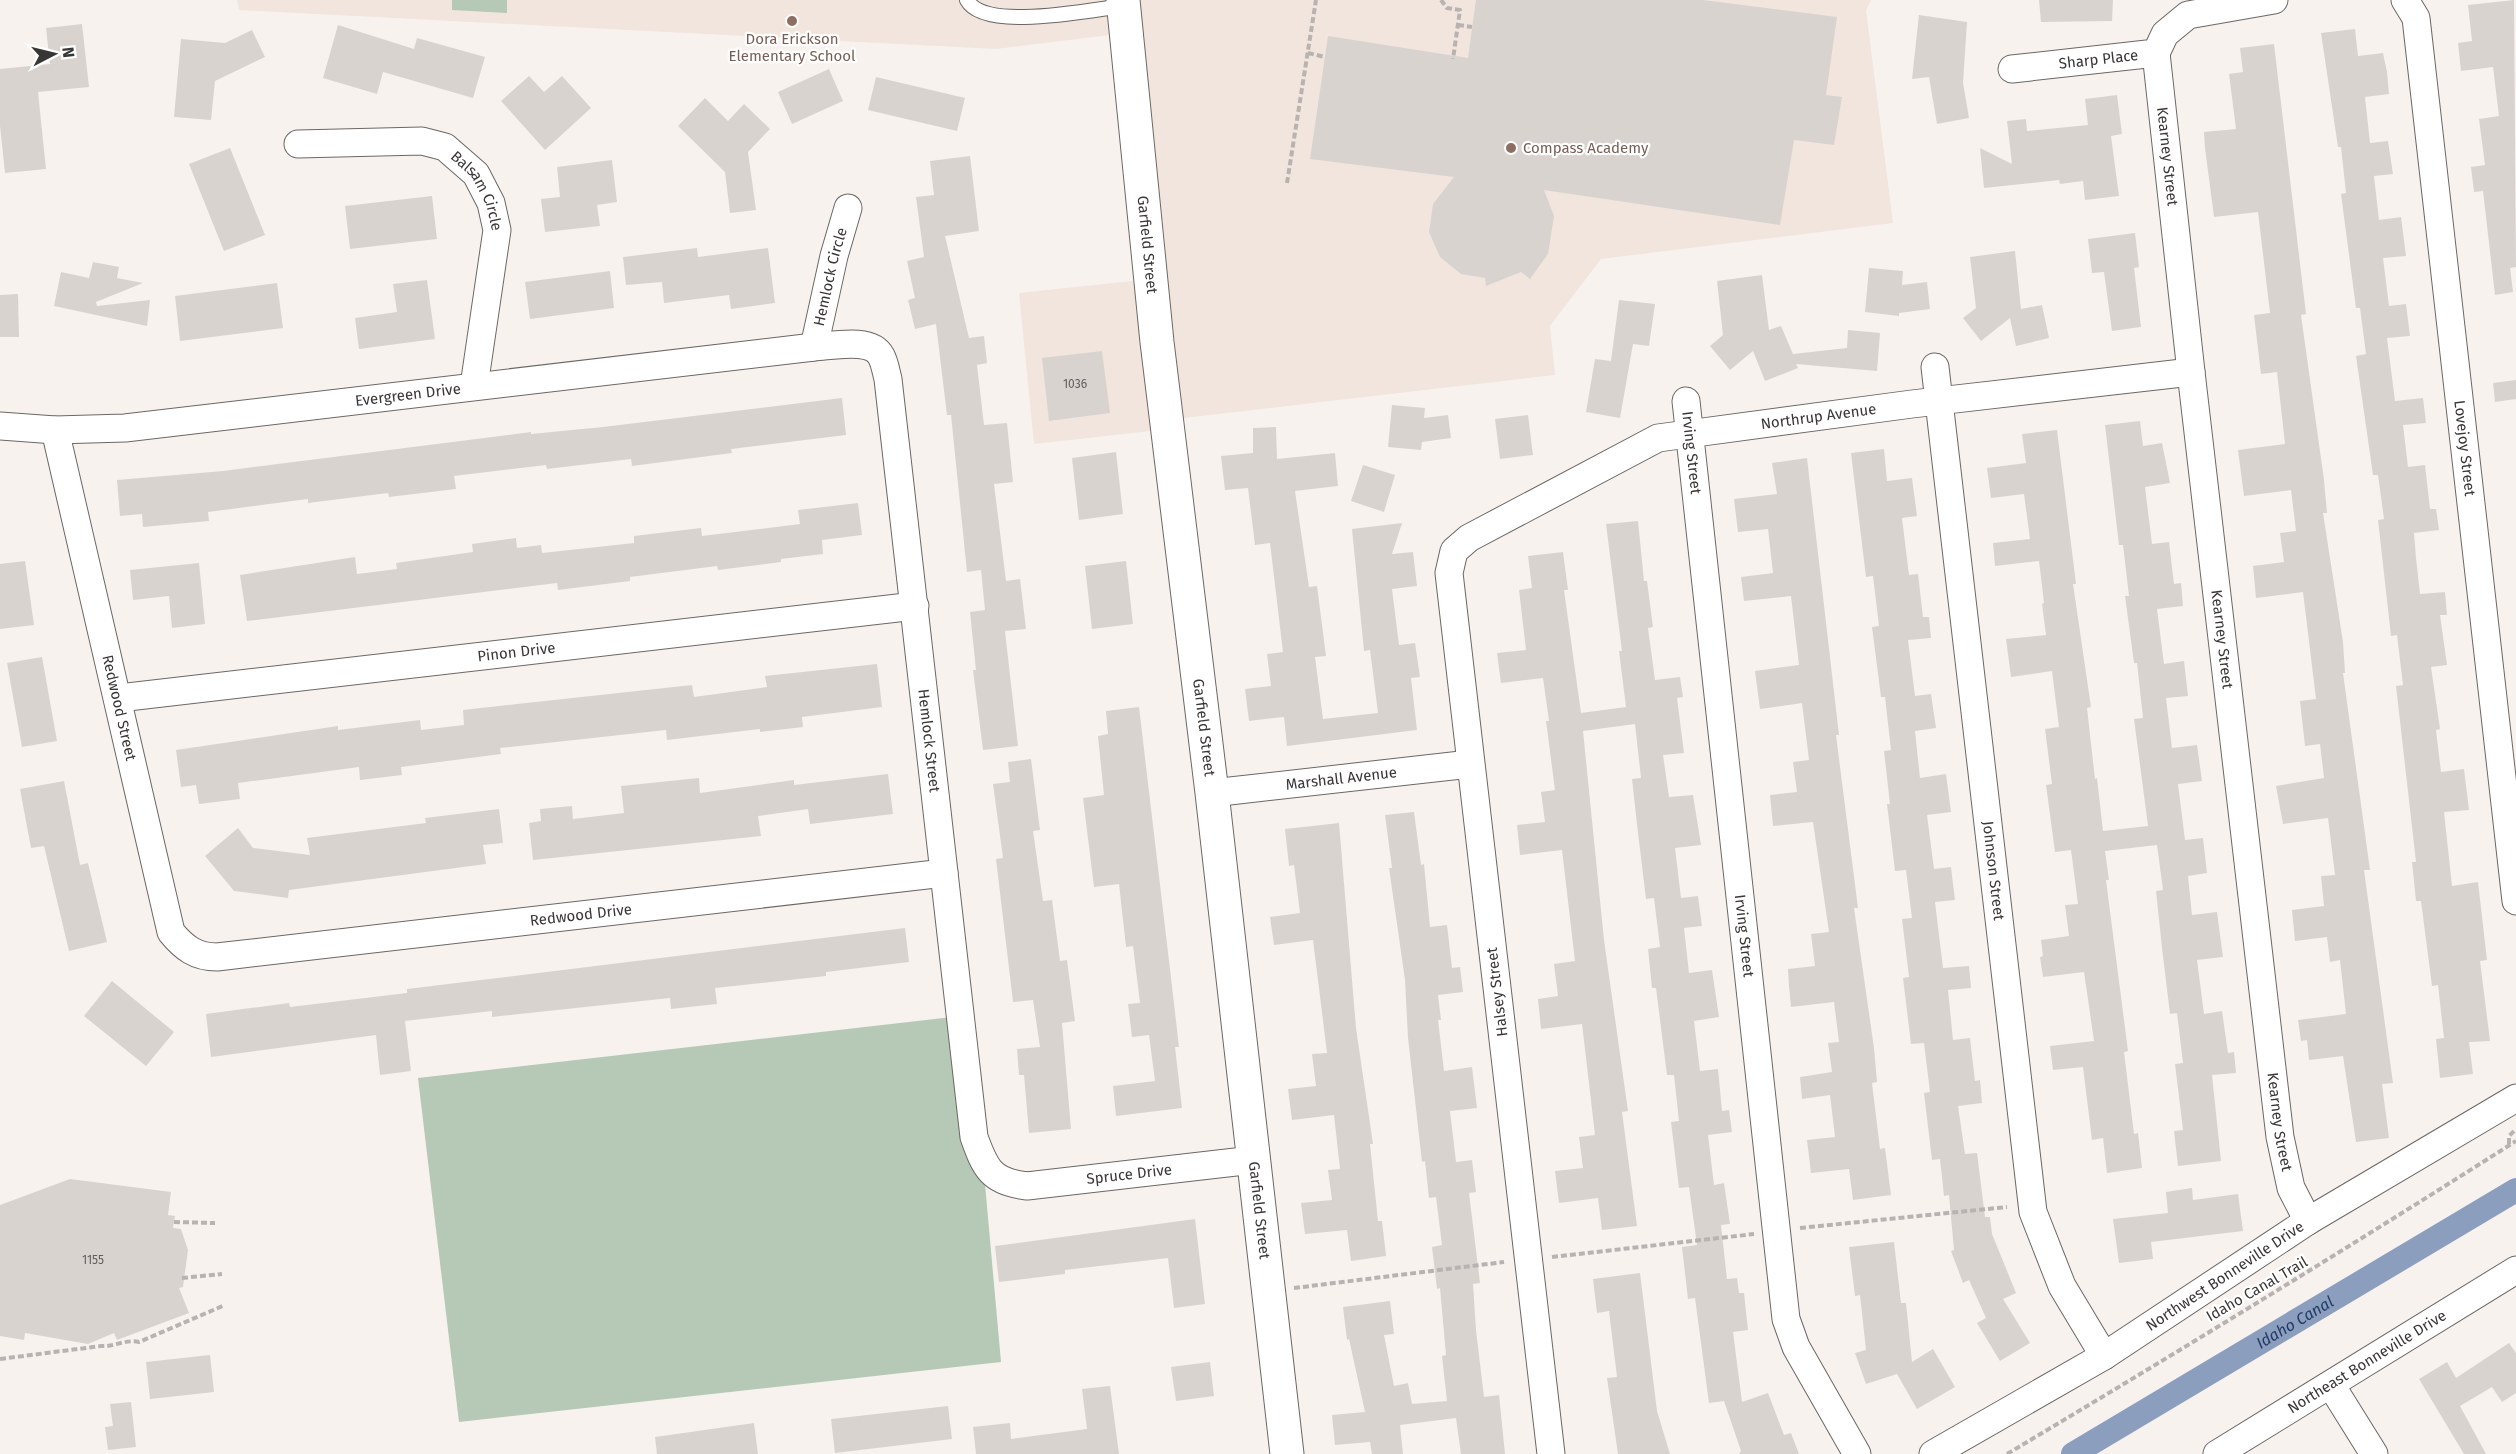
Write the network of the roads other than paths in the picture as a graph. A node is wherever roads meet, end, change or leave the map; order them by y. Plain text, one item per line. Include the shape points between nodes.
1 (967, 0) edge
2 (2274, 0) edge
3 (2405, 0) edge
4 (1123, 3) edge
5 (2156, 53) junction
6 (2012, 69) dead end
7 (298, 144) dead end
8 (848, 208) dead end
9 (814, 346) junction
10 (1935, 368) dead end
11 (2191, 372) junction
12 (474, 386) junction
13 (1686, 400) dead end
14 (1938, 401) junction
15 (0, 426) edge
16 (55, 430) junction
17 (1690, 433) junction
18 (1469, 538) joint
19 (915, 606) junction
20 (119, 698) junction
21 (1470, 764) junction
22 (1212, 793) junction
23 (944, 873) junction
24 (2516, 901) edge
25 (217, 957) joint
26 (2516, 1098) edge
27 (1253, 1160) junction
28 (1008, 1184) joint
29 (2308, 1221) junction
30 (2516, 1270) edge
31 (2104, 1356) junction
32 (2331, 1385) junction
33 (1287, 1454) edge
34 (1551, 1454) edge
35 (1857, 1454) edge
36 (1933, 1454) edge
37 (2217, 1454) edge
38 (2374, 1454) edge

1 - 4 lane via 976,12 991,17 1033,17
2 - 5 street, Sharp Place via 2188,15 2165,34
3 - 24 street, Lovejoy Street via 2416,18
4 - 22 street, Garfield Street via 1157,342
5 - 6 street, Sharp Place
5 - 11 street, Kearney Street
7 - 12 street, Balsam Circle via 422,141 446,147 476,174 491,203 497,230
8 - 9 street, Hemlock Circle
9 - 12 street, Evergreen Drive
9 - 19 street, Hemlock Street via 861,345 881,355 888,379
10 - 14 street, Johnson Street
11 - 14 street, Northrup Avenue
11 - 29 street, Kearney Street via 2280,1137 2291,1188
12 - 16 street, Evergreen Drive via 125,428
13 - 17 street, Irving Street
14 - 17 street, Northrup Avenue
14 - 31 street, Johnson Street via 2033,1212 2062,1286
15 - 16 street, Evergreen Drive
16 - 20 street, Redwood Street
17 - 18 street, Northrup Avenue via 1658,438
17 - 35 street, Irving Street via 1786,1319 1796,1347
18 - 21 street, Halsey Street via 1454,551 1449,573
19 - 20 street, Pinon Drive
19 - 23 street, Hemlock Street
20 - 25 street, Redwood Street via 171,932 195,954
21 - 22 street, Marshall Avenue
21 - 34 street, Halsey Street
22 - 27 street, Garfield Street
23 - 25 street, Redwood Drive
23 - 28 street, Hemlock Street via 974,1137 983,1162 993,1175
26 - 29 street, Northwest Bonneville Drive
27 - 28 street, Spruce Drive via 1027,1186
27 - 33 street, Garfield Street
29 - 31 street, Northwest Bonneville Drive
30 - 32 street, Northeast Bonneville Drive
31 - 36 street, Northwest Bonneville Drive
32 - 37 street, Northeast Bonneville Drive
32 - 38 street

